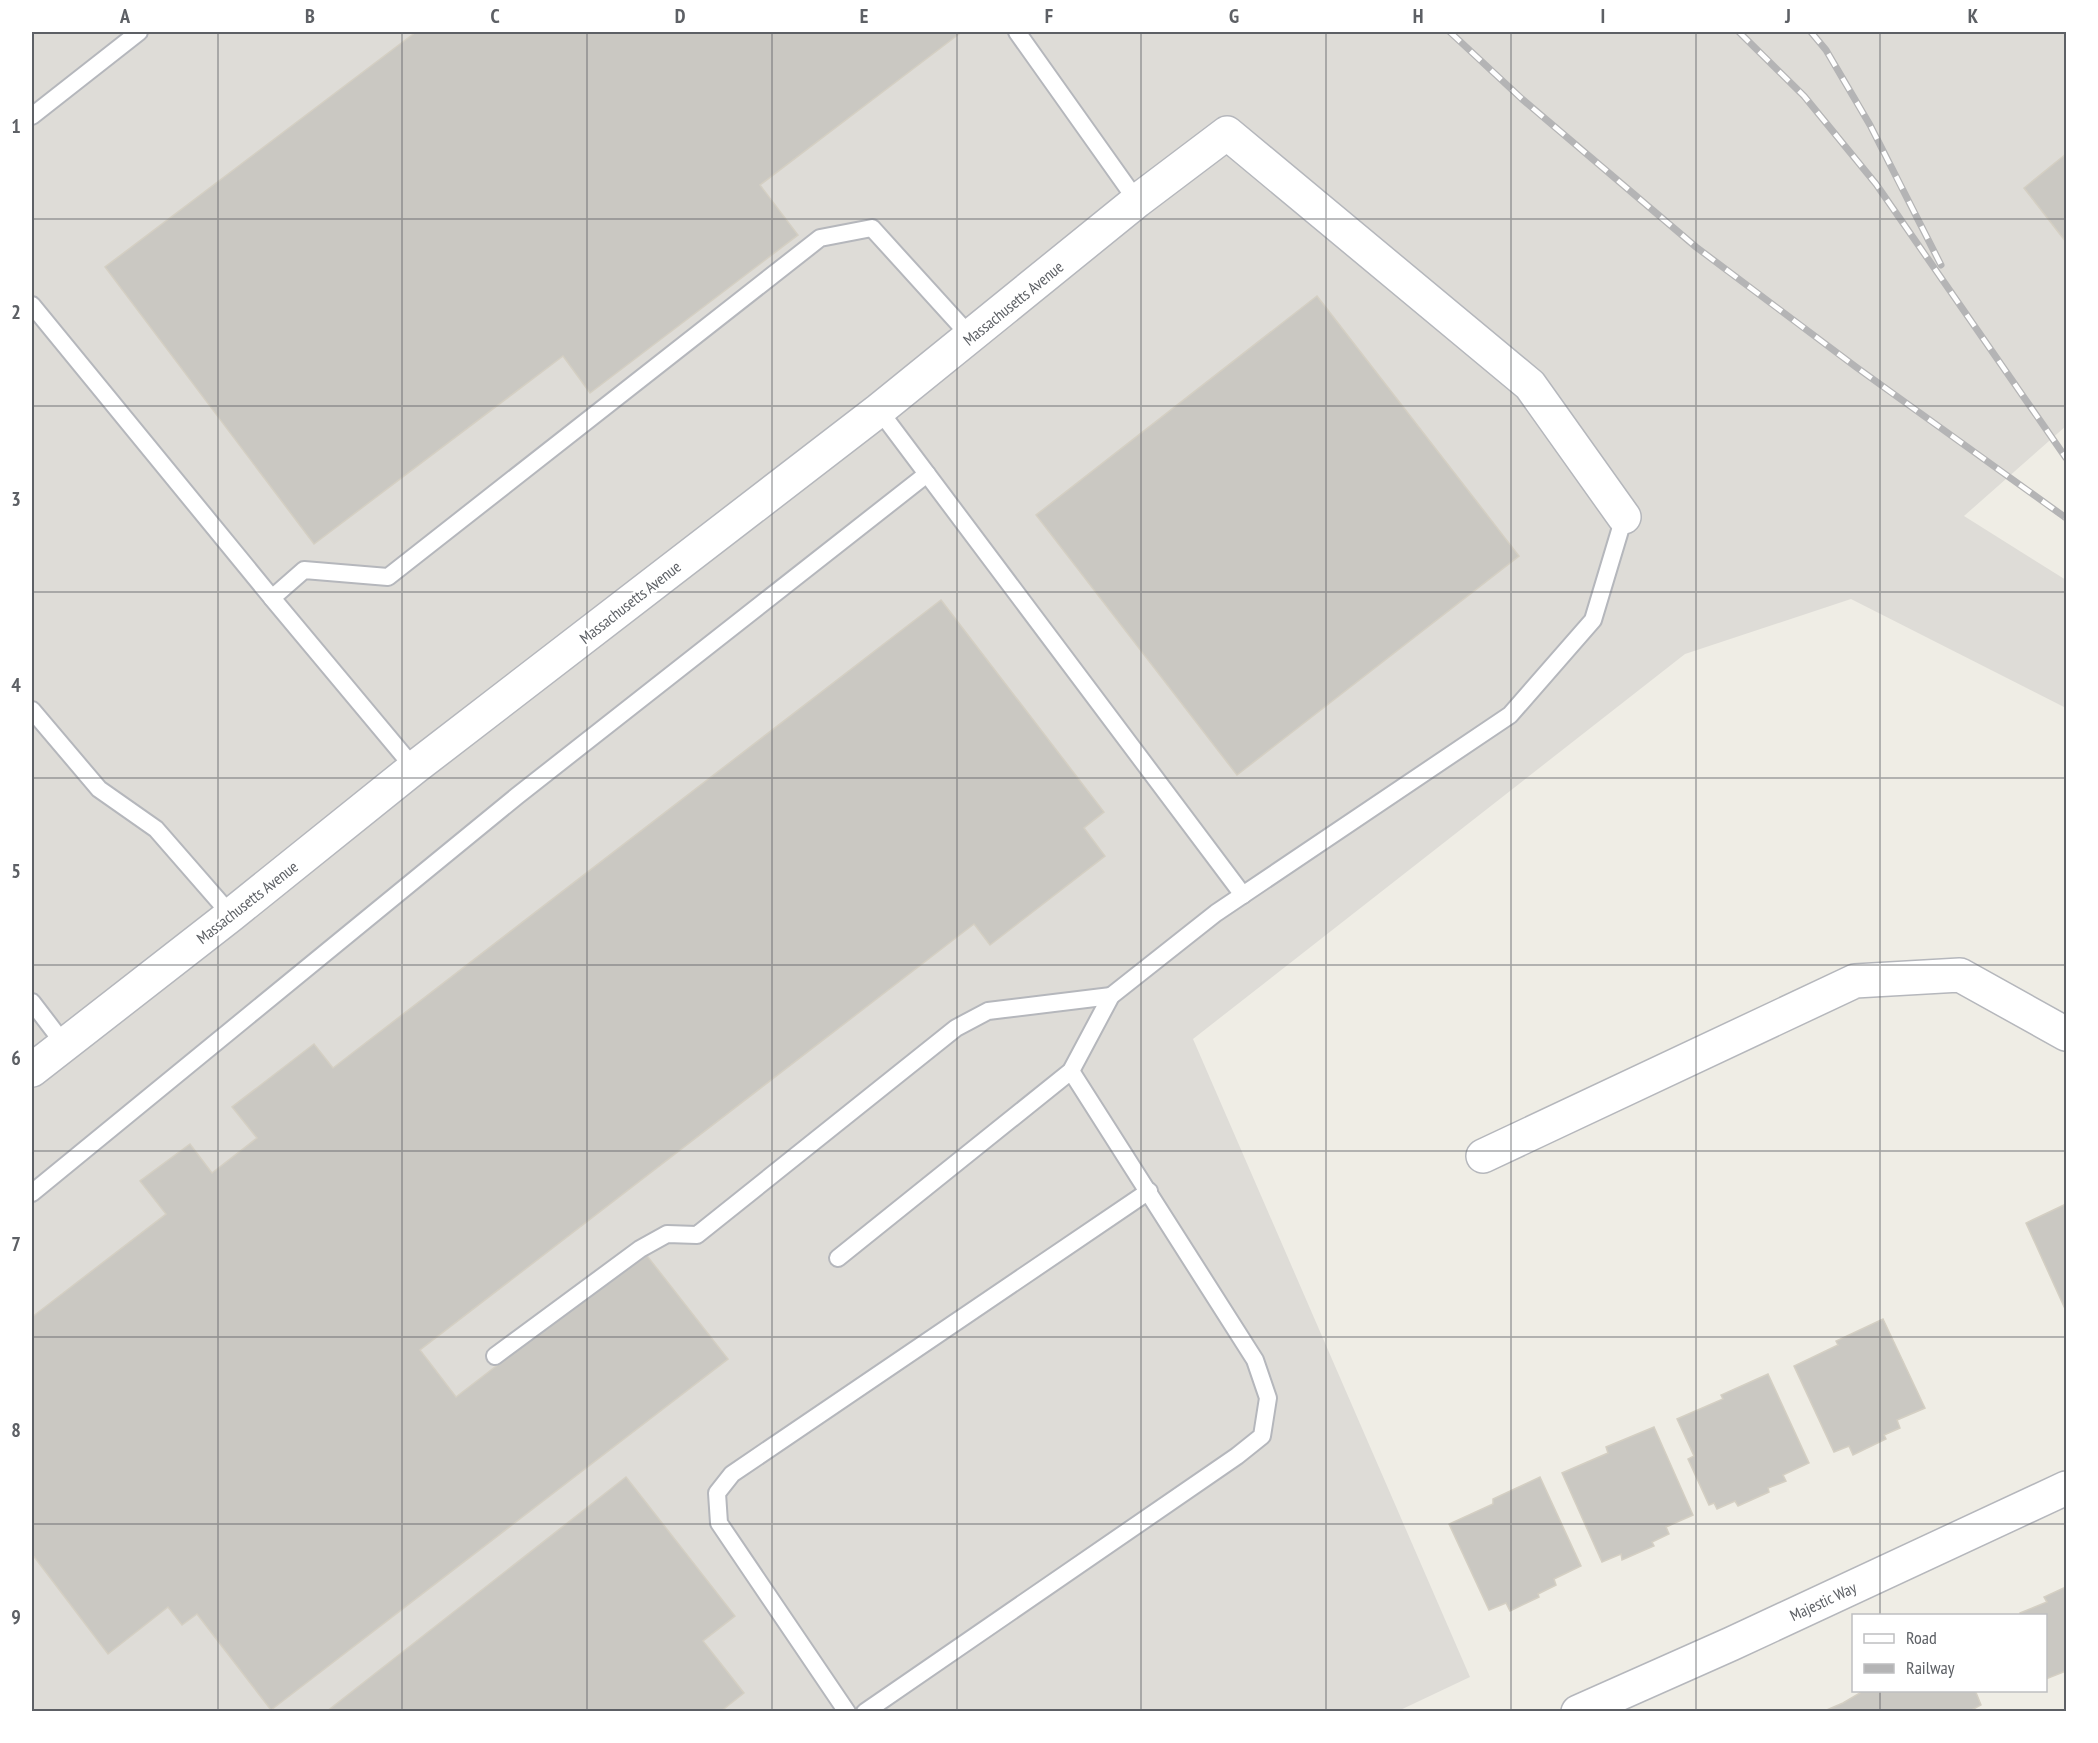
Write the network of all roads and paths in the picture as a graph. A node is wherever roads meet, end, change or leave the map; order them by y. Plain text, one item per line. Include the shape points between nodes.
1 (139, 32) edge
2 (1017, 32) edge
3 (32, 116) edge
4 (1137, 201) junction
5 (32, 305) edge
6 (971, 337) junction
7 (879, 410) junction
8 (927, 474) junction
9 (1624, 517) joint
10 (272, 598) junction
11 (32, 710) edge
12 (414, 768) junction
13 (1243, 895) junction
14 (231, 915) junction
15 (1112, 996) junction
16 (32, 1002) edge
17 (2067, 1034) edge
18 (64, 1044) junction
19 (32, 1070) edge
20 (1071, 1071) junction
21 (1483, 1156) dead end
22 (1149, 1191) junction
23 (32, 1193) edge
24 (838, 1258) dead end
25 (495, 1356) dead end
26 (2067, 1488) edge
27 (847, 1712) edge
28 (865, 1712) edge
29 (1578, 1712) edge

1 - 3 lane
2 - 4 lane
4 - 6 street, Massachusetts Avenue
4 - 9 street, Massachusetts Avenue via 1227,133 1530,385
5 - 10 lane
6 - 7 street, Massachusetts Avenue
6 - 10 lane via 872,228 820,238 388,577 304,570
7 - 8 lane
7 - 12 street, Massachusetts Avenue
8 - 13 lane
8 - 23 lane via 517,796
9 - 13 lane via 1593,620 1510,715
10 - 12 lane
11 - 14 lane via 99,789 156,829
12 - 14 street, Massachusetts Avenue
13 - 15 lane
14 - 18 street, Massachusetts Avenue
15 - 20 lane
15 - 25 lane via 988,1011 956,1029 697,1235 668,1234 640,1249
16 - 18 lane
17 - 21 street via 1960,975 1855,981
18 - 19 street, Massachusetts Avenue
20 - 22 lane
20 - 24 lane
22 - 27 lane via 732,1474 717,1493 719,1523
22 - 28 lane via 1255,1360 1268,1398 1262,1436
26 - 29 street, Majestic Way

